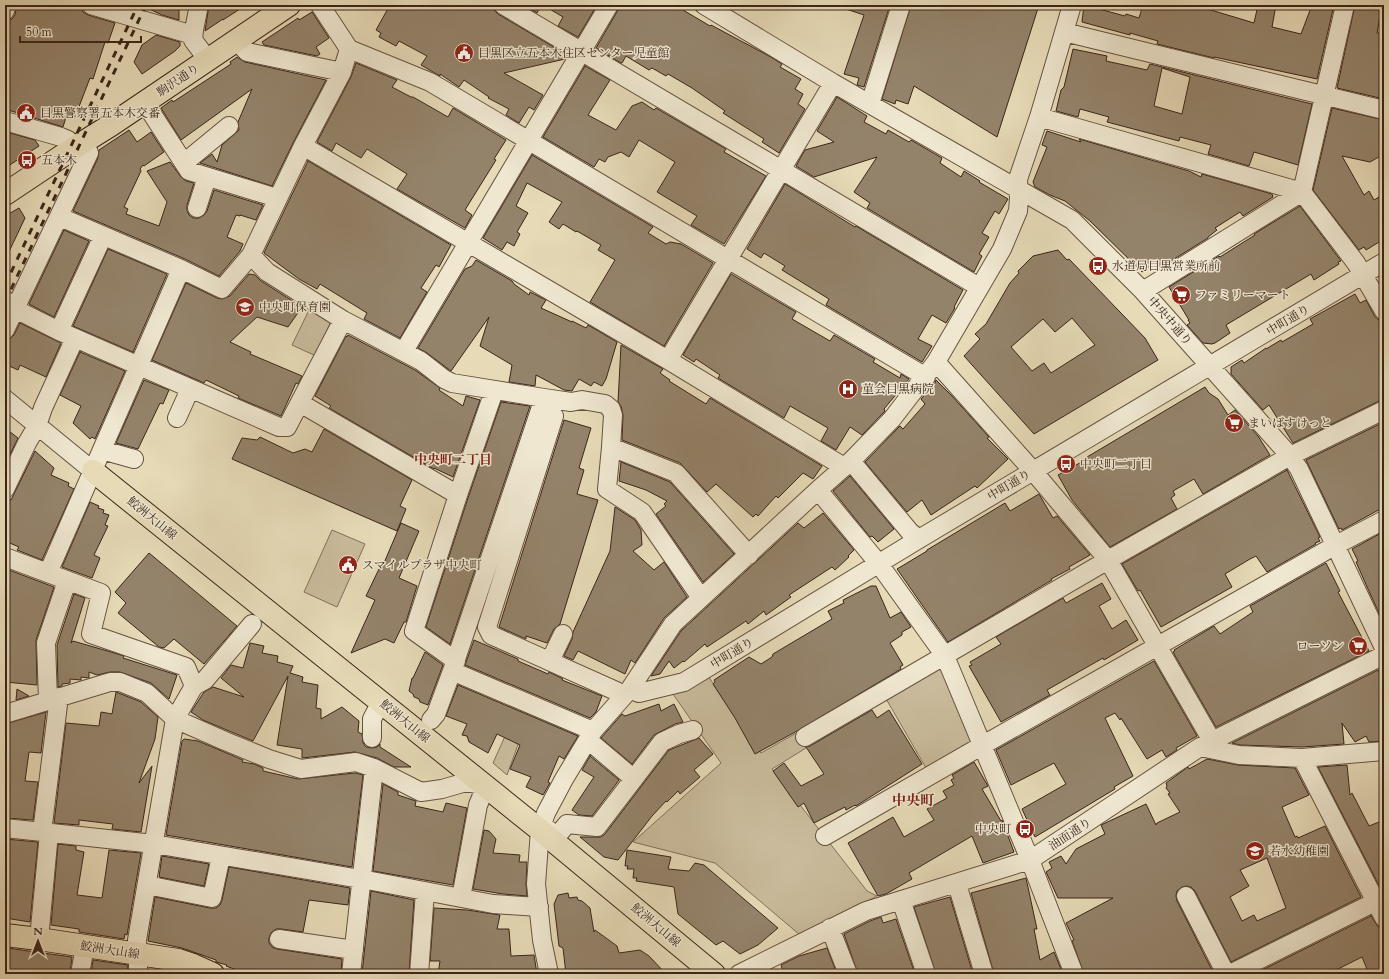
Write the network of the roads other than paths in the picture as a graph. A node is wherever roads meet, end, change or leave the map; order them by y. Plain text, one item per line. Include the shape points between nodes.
1 (7, 5) edge
2 (91, 5) edge
3 (200, 5) edge
4 (289, 5) edge
5 (320, 5) edge
6 (503, 5) edge
7 (609, 5) edge
8 (704, 5) edge
9 (901, 5) edge
10 (1072, 5) edge
11 (1345, 5) edge
12 (5, 11) edge
13 (1064, 32) junction
14 (193, 35) junction
15 (237, 40) junction
16 (348, 49) junction
17 (582, 52) junction
18 (208, 60) junction
19 (342, 72) junction
20 (833, 83) junction
21 (1324, 94) junction
22 (145, 103) junction
23 (870, 104) junction
24 (1384, 110) edge
25 (1038, 117) junction
26 (5, 121) edge
27 (229, 126) dead end
28 (529, 141) junction
29 (79, 145) junction
30 (303, 146) junction
31 (184, 163) junction
32 (781, 169) junction
33 (207, 177) junction
34 (1018, 188) junction
35 (1302, 192) junction
36 (5, 194) edge
37 (277, 198) junction
38 (197, 208) dead end
39 (60, 217) junction
40 (103, 236) junction
41 (468, 242) junction
42 (251, 255) junction
43 (727, 260) junction
44 (1384, 262) edge
45 (181, 269) junction
46 (1364, 275) junction
47 (979, 287) junction
48 (1144, 291) junction
49 (10, 305) edge
50 (1384, 312) edge
51 (343, 320) junction
52 (5, 330) edge
53 (59, 331) junction
54 (75, 338) junction
55 (404, 352) junction
56 (668, 360) junction
57 (936, 362) junction
58 (139, 366) junction
59 (1210, 367) junction
60 (926, 377) junction
61 (190, 388) junction
62 (494, 391) junction
63 (544, 398) junction
64 (5, 399) edge
65 (300, 403) junction
66 (1384, 410) edge
67 (554, 416) dead end
68 (177, 418) dead end
69 (37, 426) junction
70 (611, 447) junction
71 (102, 450) junction
72 (1290, 456) junction
73 (134, 458) dead end
74 (847, 464) junction
75 (93, 471) junction
76 (1033, 471) junction
77 (5, 489) edge
78 (818, 490) junction
79 (458, 495) junction
80 (1384, 520) edge
81 (919, 539) junction
82 (1336, 545) junction
83 (749, 555) junction
84 (5, 557) edge
85 (1108, 560) junction
86 (879, 564) junction
87 (48, 573) junction
88 (67, 581) junction
89 (701, 598) junction
90 (252, 624) dead end
91 (563, 634) dead end
92 (1158, 646) junction
93 (1384, 648) edge
94 (1384, 655) edge
95 (945, 656) junction
96 (550, 661) junction
97 (454, 666) junction
98 (194, 686) junction
99 (627, 693) junction
100 (54, 699) junction
101 (381, 702) junction
102 (5, 714) edge
103 (175, 718) junction
104 (431, 720) dead end
105 (693, 730) dead end
106 (590, 735) junction
107 (805, 737) dead end
108 (372, 738) dead end
109 (1206, 744) junction
110 (983, 745) junction
111 (1384, 751) edge
112 (1302, 758) junction
113 (374, 768) junction
114 (634, 779) junction
115 (486, 786) junction
116 (541, 827) junction
117 (5, 828) edge
118 (46, 833) junction
119 (825, 836) dead end
120 (154, 844) junction
121 (221, 856) junction
122 (1030, 860) junction
123 (361, 879) junction
124 (957, 884) junction
125 (147, 885) junction
126 (425, 891) junction
127 (1186, 896) dead end
128 (461, 898) junction
129 (901, 900) junction
130 (1375, 902) junction
131 (539, 907) junction
132 (1384, 918) edge
133 (830, 928) junction
134 (5, 935) edge
135 (39, 939) junction
136 (279, 939) dead end
137 (85, 946) junction
138 (354, 950) junction
139 (138, 964) edge
140 (978, 972) edge
141 (80, 974) edge
142 (213, 974) edge
143 (351, 974) edge
144 (418, 974) edge
145 (549, 974) edge
146 (714, 974) edge
147 (739, 974) edge
148 (848, 974) edge
149 (926, 974) edge
150 (1074, 974) edge
151 (1231, 974) edge

1 - 12 street
2 - 14 street
3 - 14 street
4 - 15 main road, 駒沢通り
5 - 16 street
6 - 17 street
7 - 17 street
8 - 20 street, 中央中通り
9 - 23 street
10 - 13 street
11 - 21 street
13 - 21 street
13 - 25 street
14 - 18 street via 193,40
15 - 18 main road, 駒沢通り
15 - 19 street via 247,52
16 - 19 street
16 - 28 street via 430,82
17 - 28 street
17 - 32 street
18 - 22 main road, 駒沢通り
19 - 30 street
20 - 23 street, 中央中通り
20 - 32 street
21 - 24 street
21 - 35 street
22 - 29 main road, 駒沢通り
22 - 31 street
23 - 34 street, 中央中通り
25 - 34 street via 1018,179
25 - 35 street
26 - 29 street via 61,137
27 - 31 street
28 - 41 street
28 - 43 street
29 - 36 main road, 駒沢通り
29 - 39 street via 89,154
30 - 37 street
30 - 41 street
31 - 33 street via 189,171
32 - 43 street
32 - 47 street
33 - 37 street
33 - 38 street
34 - 47 street via 1018,211 1002,249
34 - 48 street, 中央中通り via 1072,220
35 - 46 street
35 - 48 street
37 - 42 street
39 - 40 street
39 - 49 street
40 - 45 street
40 - 53 street
41 - 55 street
41 - 56 street
42 - 45 street via 222,289
42 - 51 street via 267,272
43 - 56 street
43 - 60 street
44 - 46 street, 中町通り
45 - 58 street
46 - 50 street
46 - 59 street, 中町通り
47 - 57 street
48 - 59 street, 中央中通り
49 - 52 street
49 - 53 street
51 - 55 street
51 - 65 street
53 - 54 street
54 - 58 street
54 - 69 street
55 - 62 street via 452,383
56 - 74 street
57 - 60 street
57 - 76 street
58 - 61 street
58 - 71 street
59 - 72 street, 中央中通り
59 - 76 street, 中町通り
60 - 74 street via 892,419
61 - 65 street via 279,427 287,427
61 - 68 street
62 - 63 street
62 - 79 street
63 - 70 street via 605,404 613,415
63 - 97 street
64 - 69 street
65 - 79 street
66 - 72 street
67 - 96 street via 487,627 491,635
69 - 75 street
69 - 77 street via 26,443
70 - 83 street via 676,473
70 - 89 street via 607,489 642,512
71 - 73 street
71 - 75 street
72 - 82 street, 中央中通り via 1299,469
72 - 85 street
74 - 78 street
74 - 81 street
75 - 87 street
75 - 101 main road, 鮫洲大山線
76 - 81 street, 中町通り
76 - 85 street
78 - 83 street
78 - 86 street
79 - 97 street via 414,631
80 - 82 street
81 - 86 street, 中町通り
82 - 92 street
82 - 93 street, 中央中通り
83 - 89 street
84 - 87 street
85 - 92 street
85 - 95 street
86 - 95 street
86 - 99 street, 中町通り via 684,682 639,693
87 - 88 street
88 - 98 street via 101,593 91,634 186,667
88 - 100 street via 46,643
89 - 99 street via 673,624
90 - 98 street via 205,680
91 - 96 street
92 - 109 street
92 - 110 street
94 - 109 street, 油面通り
95 - 107 street
95 - 110 street
96 - 99 street via 616,691
97 - 104 street via 436,714
97 - 106 street
98 - 103 street
99 - 106 street
100 - 102 street
100 - 103 street via 110,682 120,682 147,693
100 - 118 street
101 - 108 street via 372,719
101 - 115 main road, 鮫洲大山線
103 - 113 street via 269,759 301,769 356,762
103 - 120 street
105 - 114 street via 662,742
106 - 114 street
106 - 116 street via 564,779
109 - 112 street via 1239,754
109 - 122 street, 油面通り
110 - 119 street
110 - 122 street
111 - 112 street
112 - 130 street
113 - 115 street via 421,792 466,782
113 - 123 street
114 - 116 street via 597,827 567,824 557,836
115 - 116 main road, 鮫洲大山線
115 - 128 street via 478,805
116 - 131 street via 536,884
116 - 146 main road, 鮫洲大山線
117 - 118 street
118 - 120 street
118 - 135 street
120 - 121 street
120 - 125 street
121 - 123 street
121 - 125 street via 212,898
122 - 124 street, 油面通り
122 - 150 street
123 - 126 street
123 - 138 street
124 - 129 street, 油面通り
124 - 140 street
125 - 139 street via 137,940
126 - 128 street
126 - 144 street
127 - 151 street
128 - 131 street via 493,904
129 - 133 street, 油面通り via 866,911
129 - 149 street
130 - 132 street
130 - 151 street
131 - 145 street
133 - 147 street, 油面通り
133 - 148 street
134 - 135 main road, 鮫洲大山線
135 - 137 main road, 鮫洲大山線
136 - 138 street
137 - 139 main road, 鮫洲大山線
137 - 141 street
138 - 143 street
139 - 142 main road, 鮫洲大山線 via 178,960

